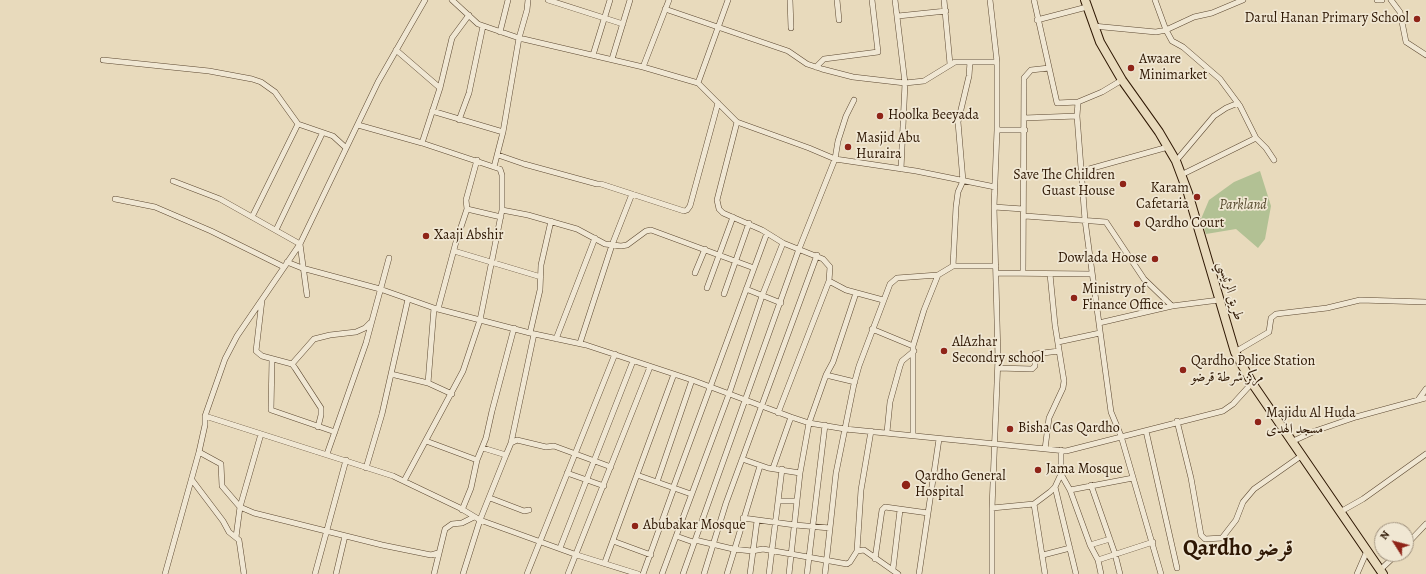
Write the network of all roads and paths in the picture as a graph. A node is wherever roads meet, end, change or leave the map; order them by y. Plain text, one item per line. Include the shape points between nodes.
1 (425, 0) edge
2 (452, 0) edge
3 (508, 0) edge
4 (528, 0) edge
5 (548, 0) edge
6 (610, 0) edge
7 (630, 0) edge
8 (669, 0) edge
9 (728, 0) edge
10 (790, 0) edge
11 (837, 0) edge
12 (872, 0) edge
13 (896, 0) edge
14 (944, 0) edge
15 (990, 0) edge
16 (1034, 0) edge
17 (1155, 0) edge
18 (1243, 0) edge
19 (1377, 0) edge
20 (1382, 0) edge
21 (1391, 0) edge
22 (1086, 4) edge
23 (665, 9) junction
24 (946, 11) junction
25 (469, 15) junction
26 (898, 16) junction
27 (604, 18) junction
28 (839, 20) dead end
29 (1037, 20) junction
30 (623, 24) junction
31 (483, 26) junction
32 (1093, 26) junction
33 (718, 27) junction
34 (790, 28) dead end
35 (1166, 30) junction
36 (500, 32) junction
37 (518, 38) junction
38 (396, 50) junction
39 (593, 55) junction
40 (1426, 55) edge
41 (612, 59) junction
42 (103, 60) dead end
43 (970, 62) junction
44 (997, 62) junction
45 (950, 64) junction
46 (644, 67) junction
47 (816, 67) junction
48 (1049, 68) junction
49 (1122, 80) junction
50 (698, 83) junction
51 (905, 83) junction
52 (440, 88) junction
53 (854, 100) dead end
54 (1078, 102) junction
55 (718, 103) junction
56 (1238, 103) junction
57 (432, 111) junction
58 (1077, 116) junction
59 (1024, 118) junction
60 (459, 120) junction
61 (736, 122) junction
62 (298, 124) junction
63 (358, 125) junction
64 (997, 130) junction
65 (1025, 130) junction
66 (503, 132) junction
67 (322, 134) junction
68 (1256, 138) junction
69 (422, 142) junction
70 (345, 147) junction
71 (1168, 147) junction
72 (498, 155) junction
73 (834, 159) junction
74 (476, 160) junction
75 (1274, 160) dead end
76 (1176, 161) junction
77 (494, 167) junction
78 (901, 168) junction
79 (1082, 171) junction
80 (1181, 175) junction
81 (173, 181) dead end
82 (963, 181) junction
83 (995, 187) junction
84 (632, 194) junction
85 (115, 199) dead end
86 (994, 207) junction
87 (468, 209) junction
88 (502, 210) junction
89 (1024, 210) junction
90 (1025, 216) junction
91 (252, 217) junction
92 (501, 217) junction
93 (733, 217) junction
94 (1086, 220) junction
95 (550, 221) junction
96 (749, 223) junction
97 (276, 230) junction
98 (767, 233) junction
99 (595, 238) junction
100 (783, 243) junction
101 (300, 244) junction
102 (612, 245) junction
103 (705, 249) junction
104 (799, 249) junction
105 (454, 251) junction
106 (720, 255) junction
107 (817, 255) junction
108 (389, 258) dead end
109 (736, 261) junction
110 (287, 262) junction
111 (492, 262) junction
112 (953, 266) junction
113 (996, 266) junction
114 (284, 267) junction
115 (302, 268) junction
116 (754, 268) junction
117 (695, 273) dead end
118 (997, 273) junction
119 (938, 274) junction
120 (1023, 274) junction
121 (1050, 274) junction
122 (1091, 274) junction
123 (541, 277) junction
124 (829, 281) junction
125 (707, 288) dead end
126 (380, 289) junction
127 (746, 289) junction
128 (856, 293) junction
129 (724, 294) dead end
130 (307, 295) dead end
131 (762, 296) junction
132 (262, 299) junction
133 (408, 299) junction
134 (883, 300) junction
135 (1219, 300) junction
136 (1426, 302) edge
137 (781, 303) junction
138 (1172, 306) junction
139 (436, 308) junction
140 (480, 320) junction
141 (371, 323) junction
142 (1099, 323) junction
143 (514, 328) junction
144 (872, 329) junction
145 (1100, 333) junction
146 (532, 334) junction
147 (556, 339) junction
148 (1058, 342) junction
149 (580, 344) junction
150 (914, 349) junction
151 (1059, 351) junction
152 (1235, 352) junction
153 (614, 354) junction
154 (272, 359) junction
155 (633, 361) junction
156 (292, 364) junction
157 (650, 367) junction
158 (998, 368) junction
159 (391, 374) junction
160 (674, 374) junction
161 (826, 375) junction
162 (692, 380) junction
163 (855, 382) junction
164 (428, 383) junction
165 (1252, 383) junction
166 (710, 387) junction
167 (1426, 389) edge
168 (452, 394) junction
169 (729, 394) junction
170 (1426, 398) edge
171 (745, 400) junction
172 (1418, 400) junction
173 (762, 406) junction
174 (778, 413) junction
175 (205, 416) junction
176 (791, 417) junction
177 (1177, 421) junction
178 (809, 423) junction
179 (826, 425) junction
180 (318, 427) junction
181 (845, 428) junction
182 (872, 431) junction
183 (1146, 431) junction
184 (335, 432) junction
185 (887, 432) junction
186 (261, 434) junction
187 (912, 435) junction
188 (1121, 436) junction
189 (939, 439) junction
190 (426, 441) junction
191 (1292, 442) junction
192 (511, 443) junction
193 (995, 443) junction
194 (483, 448) junction
195 (1045, 449) junction
196 (1061, 450) junction
197 (199, 452) junction
198 (328, 454) junction
199 (575, 454) junction
200 (1426, 454) edge
201 (506, 455) junction
202 (1301, 456) junction
203 (742, 459) junction
204 (346, 460) junction
205 (477, 460) junction
206 (594, 461) junction
207 (760, 466) junction
208 (611, 467) junction
209 (366, 468) junction
210 (773, 468) junction
211 (782, 469) junction
212 (567, 473) junction
213 (800, 473) junction
214 (1061, 474) junction
215 (637, 475) junction
216 (1133, 478) junction
217 (192, 480) junction
218 (404, 481) junction
219 (586, 481) junction
220 (657, 482) junction
221 (1091, 485) junction
222 (604, 486) junction
223 (1055, 487) junction
224 (673, 488) junction
225 (1070, 490) junction
226 (691, 494) junction
227 (490, 498) junction
228 (778, 501) junction
229 (797, 501) junction
230 (1034, 504) junction
231 (240, 507) junction
232 (992, 508) junction
233 (462, 510) junction
234 (529, 510) dead end
235 (900, 510) junction
236 (1340, 512) junction
237 (928, 513) junction
238 (474, 517) junction
239 (743, 518) junction
240 (480, 520) junction
241 (757, 521) junction
242 (776, 523) junction
243 (1426, 524) edge
244 (794, 525) junction
245 (813, 526) junction
246 (830, 528) junction
247 (325, 531) junction
248 (345, 536) junction
249 (676, 536) junction
250 (236, 537) junction
251 (1414, 537) edge
252 (1110, 539) junction
253 (540, 540) junction
254 (613, 541) junction
255 (694, 541) junction
256 (1153, 542) junction
257 (1090, 544) junction
258 (713, 545) junction
259 (560, 548) junction
260 (1070, 548) junction
261 (733, 549) junction
262 (772, 550) junction
263 (857, 550) junction
264 (752, 551) junction
265 (1366, 551) junction
266 (438, 553) junction
267 (791, 554) junction
268 (1115, 554) junction
269 (577, 555) junction
270 (650, 555) junction
271 (1043, 555) junction
272 (809, 557) junction
273 (875, 559) junction
274 (826, 560) junction
275 (1098, 560) junction
276 (605, 562) junction
277 (1390, 562) edge
278 (1177, 568) dead end
279 (893, 570) junction
280 (1382, 572) edge
281 (165, 574) edge
282 (244, 574) edge
283 (315, 574) edge
284 (336, 574) edge
285 (434, 574) edge
286 (463, 574) edge
287 (528, 574) edge
288 (568, 574) edge
289 (638, 574) edge
290 (643, 574) edge
291 (662, 574) edge
292 (683, 574) edge
293 (704, 574) edge
294 (727, 574) edge
295 (750, 574) edge
296 (769, 574) edge
297 (789, 574) edge
298 (807, 574) edge
299 (825, 574) edge
300 (898, 574) edge
301 (919, 574) edge
302 (992, 574) edge
303 (1045, 574) edge
304 (1076, 574) edge
305 (1100, 574) edge
306 (1120, 574) edge
307 (1161, 574) edge
308 (1357, 574) edge

1 - 38 street
2 - 25 street
3 - 36 street
4 - 37 street
5 - 27 street
6 - 27 street
7 - 30 street
8 - 23 street
9 - 33 street
10 - 34 street
11 - 28 street
12 - 47 street via 878,52 824,59
13 - 26 street
14 - 24 street
15 - 44 street
16 - 29 street
17 - 35 street
18 - 35 street
19 - 20 street
21 - 40 street via 1400,12 1406,42
22 - 29 street
22 - 32 main road, طريق الرئيسي
23 - 33 street
23 - 46 street
24 - 26 street
24 - 45 street
25 - 31 street
25 - 52 street via 452,38
26 - 51 street
27 - 30 street
27 - 39 street
29 - 48 street
30 - 41 street
31 - 36 street
31 - 60 street via 469,93
32 - 35 street via 1156,32
32 - 49 main road, طريق الرئيسي
33 - 47 street via 788,51
33 - 50 street
35 - 56 street via 1172,41 1183,47 1220,79
36 - 37 street
37 - 39 street
37 - 66 street
38 - 52 street
38 - 63 street
39 - 41 street
41 - 46 street
42 - 62 street via 252,78 275,92
43 - 44 street
43 - 45 street
43 - 82 street via 958,122
44 - 64 street
45 - 51 street via 924,81
46 - 50 street
47 - 51 street via 853,77
48 - 54 street via 1057,103
48 - 59 street via 1031,70 1024,78
49 - 54 street
49 - 71 main road, طريق الرئيسي
50 - 55 street
51 - 78 street
52 - 57 street
53 - 73 street via 846,116
54 - 58 street
55 - 61 street
55 - 84 street via 687,210 678,210
56 - 68 street
56 - 76 street via 1214,116
57 - 60 street
57 - 69 street
58 - 59 street
58 - 79 street
59 - 65 street
60 - 66 street
61 - 73 street
61 - 93 street via 717,200 719,209
62 - 67 street
62 - 91 street
63 - 69 street
63 - 70 street
64 - 65 street
64 - 83 street
65 - 89 street
66 - 72 street
67 - 70 street via 334,136
67 - 97 street
68 - 75 street
68 - 80 street
69 - 74 street
70 - 101 street
71 - 76 main road, طريق الرئيسي
71 - 79 street
72 - 77 street
72 - 84 street
73 - 78 street
73 - 104 street
74 - 77 street
74 - 87 street via 466,200
76 - 80 main road, طريق الرئيسي
77 - 88 street via 502,172
78 - 82 street
79 - 94 street
80 - 135 main road, طريق الرئيسي
81 - 91 street via 214,196
82 - 83 street
82 - 112 street via 956,207
83 - 86 street
84 - 102 street
85 - 114 street via 155,207
86 - 89 street
86 - 113 street
87 - 92 street
87 - 105 street
88 - 92 street
88 - 95 street
89 - 90 street
90 - 94 street
90 - 120 street
91 - 97 street
92 - 111 street
93 - 96 street
93 - 106 street
94 - 122 street
94 - 138 street via 1101,221 1110,226 1144,279
95 - 99 street via 578,229
95 - 123 street via 540,265
96 - 98 street
96 - 109 street
97 - 101 street
98 - 100 street
98 - 116 street
99 - 102 street via 603,244
99 - 147 street
100 - 104 street
100 - 131 street
101 - 110 street
101 - 115 street
102 - 103 street via 626,245 651,230
102 - 149 street
103 - 106 street
103 - 117 street
104 - 107 street
104 - 137 street
105 - 111 street
105 - 139 street
106 - 109 street
106 - 125 street
107 - 124 street via 830,267
107 - 173 street
108 - 126 street
109 - 116 street
109 - 129 street
110 - 114 street
110 - 115 street
111 - 123 street
111 - 140 street
112 - 113 street
112 - 119 street
113 - 118 street
114 - 132 street
115 - 126 street
115 - 130 street
116 - 127 street
118 - 120 street
118 - 158 street
119 - 134 street via 897,278 890,284
119 - 150 street via 924,310
120 - 121 street
121 - 122 street
121 - 148 street
122 - 142 street
123 - 146 street
124 - 128 street
124 - 174 street
126 - 133 street
126 - 141 street
127 - 131 street
127 - 166 street
128 - 134 street
128 - 161 street via 833,362
131 - 137 street
131 - 169 street
132 - 154 street via 256,351
132 - 175 street via 225,358
133 - 139 street
133 - 159 street
134 - 144 street
135 - 138 street
135 - 152 main road, طريق الرئيسي
136 - 152 street via 1360,300 1327,308 1276,314 1271,318 1269,332
137 - 171 street
138 - 142 street
139 - 140 street
139 - 164 street
140 - 143 street
140 - 168 street via 463,371
141 - 156 street via 356,332 314,340
141 - 184 street via 353,384
142 - 145 street
143 - 146 street
143 - 194 street
144 - 150 street
144 - 163 street via 858,366
145 - 148 street
145 - 188 street via 1111,412
146 - 147 street
146 - 192 street
147 - 149 street
148 - 151 street
149 - 153 street
150 - 185 street via 900,366 890,402
150 - 187 street
151 - 158 street via 1035,354 1035,366 1032,369
151 - 195 street via 1063,388 1049,418
152 - 165 main road, طريق الرئيسي
153 - 155 street
153 - 199 street
154 - 156 street
154 - 180 street via 271,410
155 - 157 street
155 - 206 street
156 - 180 street via 321,408
157 - 160 street
157 - 208 street
158 - 193 street
159 - 164 street
159 - 209 street
160 - 162 street
160 - 215 street
161 - 163 street
161 - 178 street
162 - 166 street
162 - 220 street
163 - 181 street
164 - 168 street
165 - 177 street via 1228,408 1217,413
165 - 191 main road, طريق الرئيسي
166 - 169 street
166 - 224 street
167 - 172 street
168 - 190 street
169 - 171 street
169 - 226 street
170 - 172 street
171 - 173 street
171 - 255 street
172 - 191 street via 1356,417
173 - 174 street
173 - 203 street
174 - 176 street
175 - 186 street
175 - 197 street
176 - 178 street
176 - 210 street
177 - 183 street
177 - 202 street via 1201,535 1205,539 1222,538 1236,520 1243,502 1254,489
178 - 179 street
178 - 213 street
179 - 181 street
179 - 245 street
180 - 184 street
181 - 182 street
181 - 246 street via 836,473
182 - 185 street
182 - 263 street via 861,490
183 - 188 street
183 - 278 street
184 - 198 street
185 - 187 street
186 - 198 street
186 - 231 street
187 - 189 street
188 - 196 street via 1076,449
188 - 216 street
189 - 193 street
189 - 237 street
190 - 205 street
190 - 218 street
191 - 202 main road, طريق الرئيسي
192 - 199 street via 517,440 546,447 554,446
192 - 201 street
193 - 195 street
193 - 232 street
194 - 201 street
194 - 205 street
195 - 196 street
196 - 214 street
197 - 217 street
197 - 231 street via 221,464 222,486
198 - 204 street
199 - 206 street
199 - 212 street
200 - 236 street
201 - 227 street
202 - 236 main road, طريق الرئيسي
203 - 207 street
203 - 258 street
204 - 209 street
204 - 247 street
205 - 233 street via 471,488
206 - 208 street
206 - 219 street
207 - 210 street
207 - 239 street
208 - 222 street
209 - 218 street
210 - 211 street
211 - 213 street
211 - 228 street
212 - 219 street
212 - 253 street
213 - 229 street
214 - 223 street
214 - 225 street
215 - 220 street
215 - 254 street
216 - 221 street
216 - 256 street
217 - 250 street
217 - 281 street
218 - 233 street
219 - 222 street
219 - 259 street
220 - 224 street
221 - 225 street
221 - 252 street
222 - 269 street
223 - 230 street
223 - 260 street
224 - 226 street
224 - 270 street
225 - 257 street
226 - 249 street
227 - 234 street via 524,511
227 - 240 street
228 - 229 street
228 - 242 street
229 - 244 street
230 - 232 street
230 - 271 street
231 - 247 street
231 - 250 street
232 - 302 street
233 - 238 street
235 - 237 street
235 - 273 street via 885,507 882,510
235 - 279 street
236 - 265 main road, طريق الرئيسي
237 - 301 street
238 - 240 street
238 - 266 street via 447,527
239 - 241 street
239 - 261 street
240 - 253 street
240 - 286 street
241 - 242 street
241 - 264 street
242 - 244 street
242 - 262 street
243 - 251 street
244 - 245 street
244 - 267 street
245 - 246 street
245 - 272 street
246 - 274 street
247 - 248 street
247 - 283 street
248 - 266 street via 431,555
248 - 284 street
249 - 255 street
249 - 291 street
250 - 282 street via 240,544
252 - 257 street
252 - 268 street
253 - 259 street
253 - 287 street
254 - 270 street
254 - 276 street
255 - 258 street
255 - 292 street
256 - 268 street
256 - 307 street
257 - 275 street
258 - 261 street
258 - 293 street
259 - 269 street
260 - 271 street
260 - 304 street
261 - 264 street
261 - 294 street
262 - 264 street
262 - 267 street
262 - 296 street
263 - 273 street via 864,550
263 - 274 street via 847,564
264 - 295 street
265 - 280 main road, طريق الرئيسي
265 - 308 street
266 - 285 street
267 - 272 street
267 - 297 street
268 - 275 street
268 - 306 street
269 - 276 street
269 - 288 street
270 - 290 street
271 - 303 street
272 - 274 street
272 - 298 street
273 - 279 street
274 - 299 street
275 - 305 street
276 - 289 street
277 - 280 street
279 - 300 street

